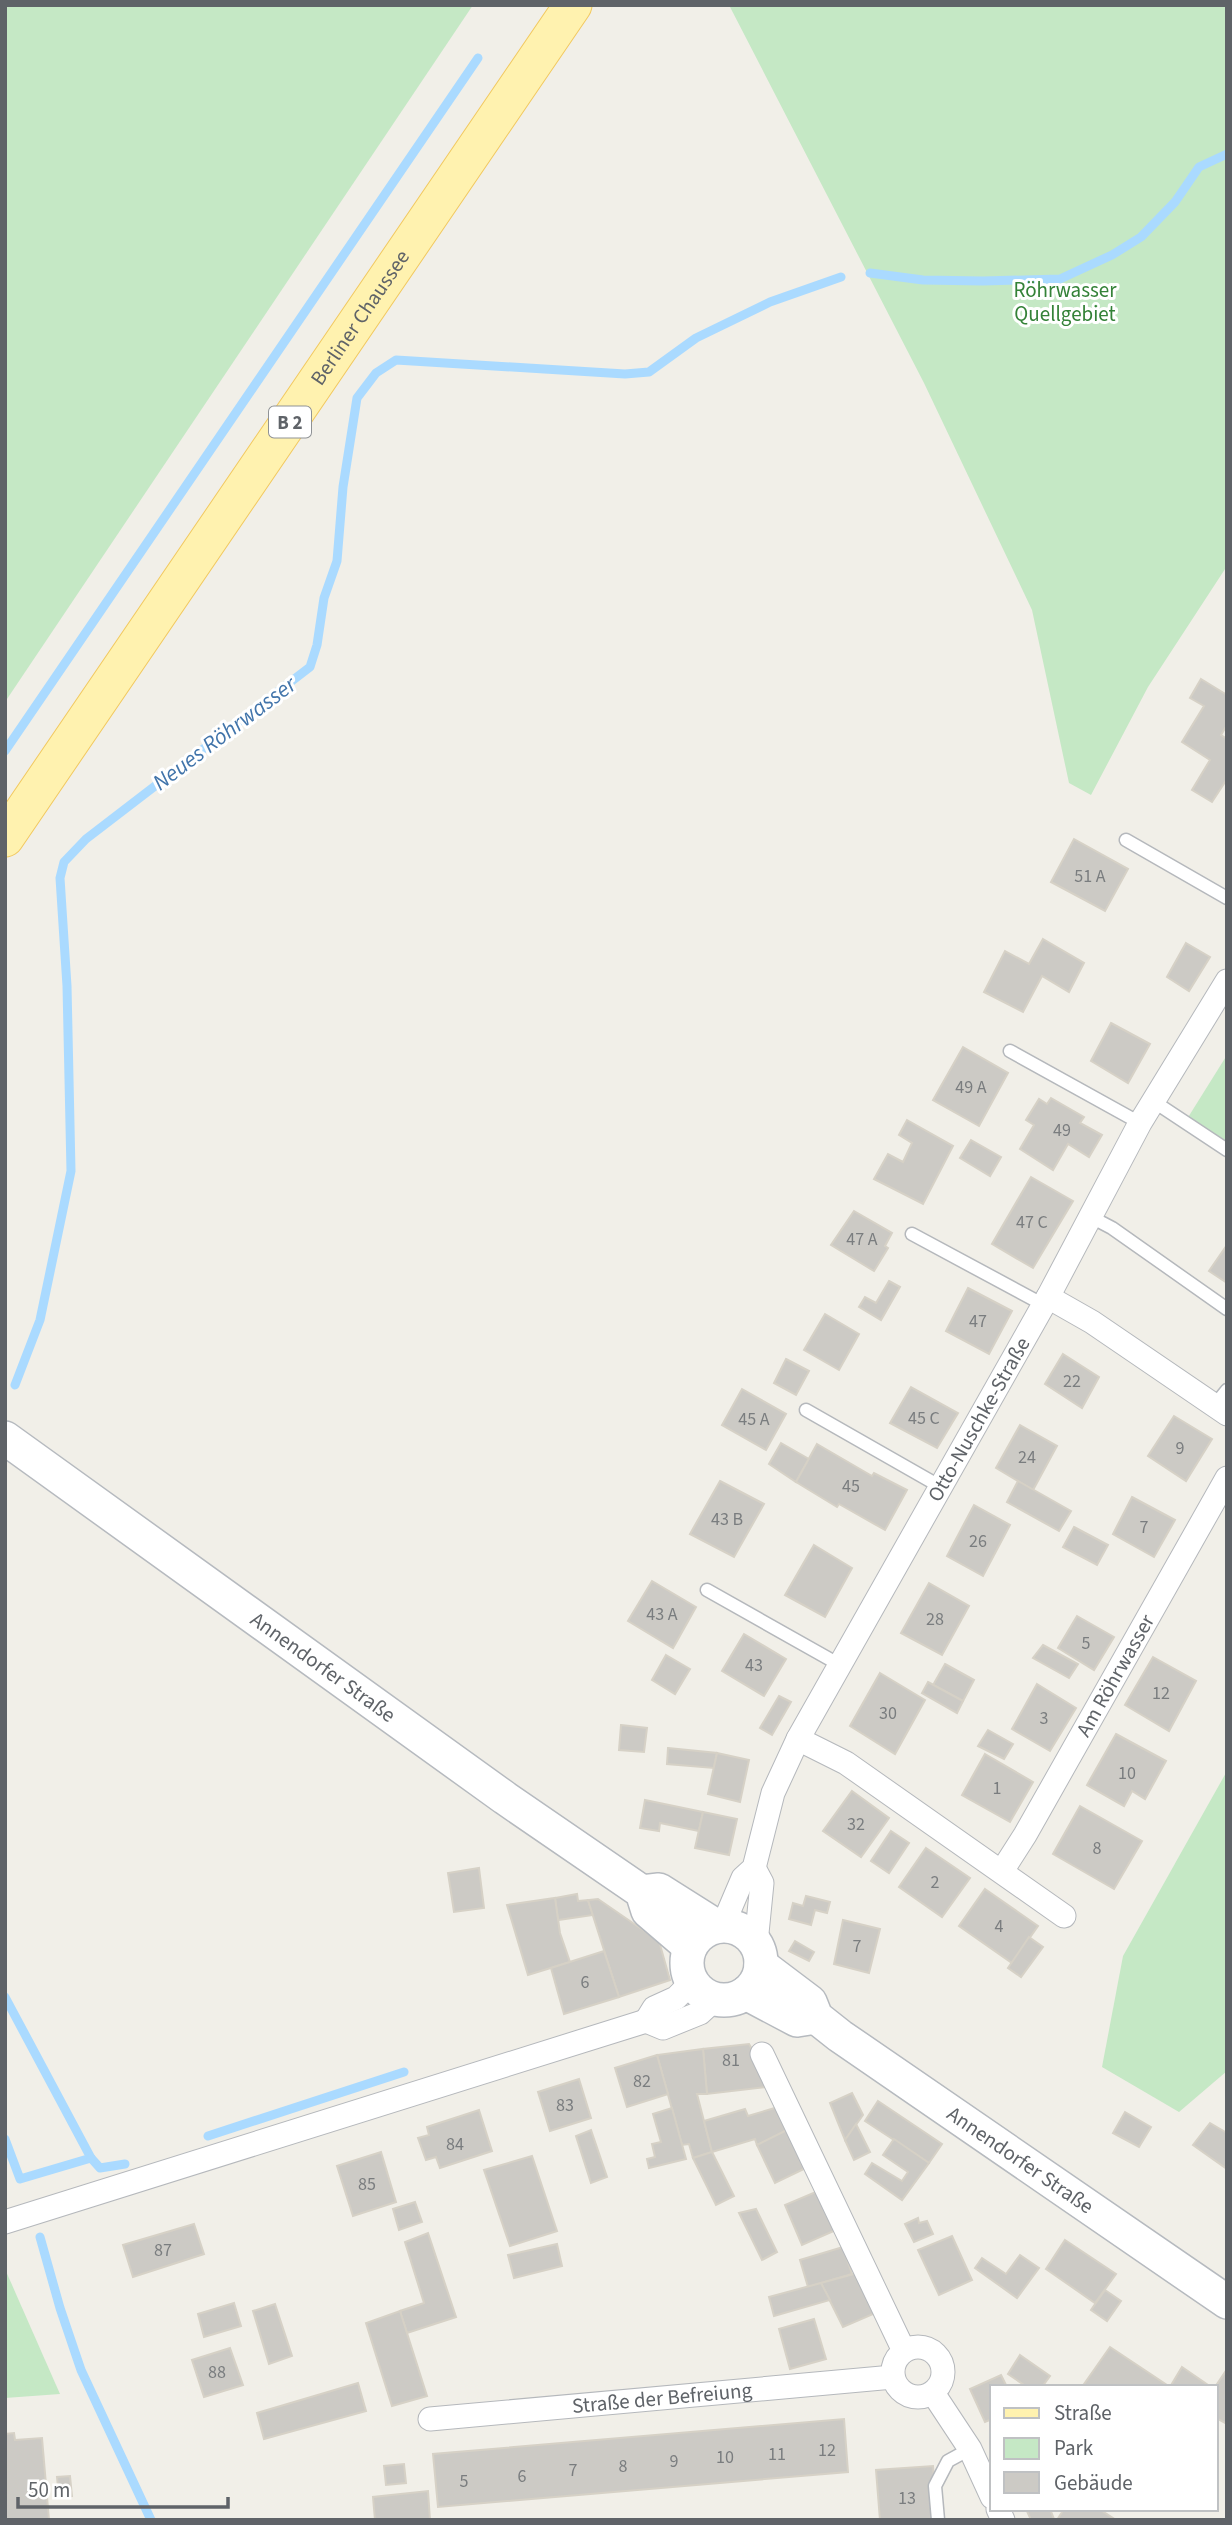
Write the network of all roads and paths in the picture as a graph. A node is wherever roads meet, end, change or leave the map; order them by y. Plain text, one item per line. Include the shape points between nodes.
1 (573, 5) edge
2 (5, 838) edge
3 (1126, 840) dead end
4 (1227, 898) edge
5 (1227, 981) edge
6 (1010, 1051) dead end
7 (1153, 1101) junction
8 (1140, 1122) junction
9 (1227, 1150) edge
10 (1091, 1217) junction
11 (912, 1234) dead end
12 (1046, 1301) junction
13 (1227, 1308) edge
14 (1223, 1403) edge
15 (806, 1410) dead end
16 (5, 1438) edge
17 (1227, 1478) edge
18 (941, 1487) junction
19 (707, 1590) dead end
20 (840, 1665) junction
21 (798, 1739) junction
22 (754, 1868) junction
23 (1002, 1871) junction
24 (642, 1892) junction
25 (1064, 1916) dead end
26 (720, 1926) junction
27 (690, 1947) junction
28 (734, 1977) junction
29 (762, 2054) dead end
30 (5, 2222) edge
31 (1227, 2302) edge
32 (904, 2351) junction
33 (893, 2377) junction
34 (933, 2393) junction
35 (430, 2419) dead end
36 (970, 2449) junction
37 (990, 2493) edge
38 (938, 2520) edge

1 - 2 main road, Berliner Chaussee / B 2
3 - 4 lane
5 - 7 street, Otto-Nuschke-Straße
6 - 8 lane
7 - 8 street, Otto-Nuschke-Straße
7 - 9 lane
8 - 10 street, Otto-Nuschke-Straße
10 - 12 street, Otto-Nuschke-Straße
10 - 13 lane
11 - 12 lane
12 - 14 street via 1092,1322
12 - 18 street, Otto-Nuschke-Straße
15 - 18 lane
16 - 24 main road, Annendorfer Straße
17 - 23 street, Am Röhrwasser
18 - 20 street, Otto-Nuschke-Straße
19 - 20 lane
20 - 21 street, Otto-Nuschke-Straße
21 - 22 street, Otto-Nuschke-Straße via 774,1793
21 - 23 street via 846,1763
22 - 26 street, Otto-Nuschke-Straße via 743,1878
22 - 28 street, Otto-Nuschke-Straße via 762,1883
23 - 25 street
24 - 26 main road, Annendorfer Straße via 659,1890
24 - 27 main road, Annendorfer Straße via 648,1911
26 - 27 main road via 700,1934
26 - 28 main road, Annendorfer Straße via 738,1928
27 - 28 main road via 686,1965
28 - 30 street via 654,2008 646,2021
28 - 31 main road, Annendorfer Straße via 797,2020 816,2017
29 - 32 street
32 - 33 street via 895,2362
32 - 34 street via 919,2347 939,2358 944,2372
33 - 34 street via 909,2396
33 - 35 street, Straße der Befreiung
34 - 36 street
36 - 37 street
36 - 38 lane via 948,2460 935,2486

